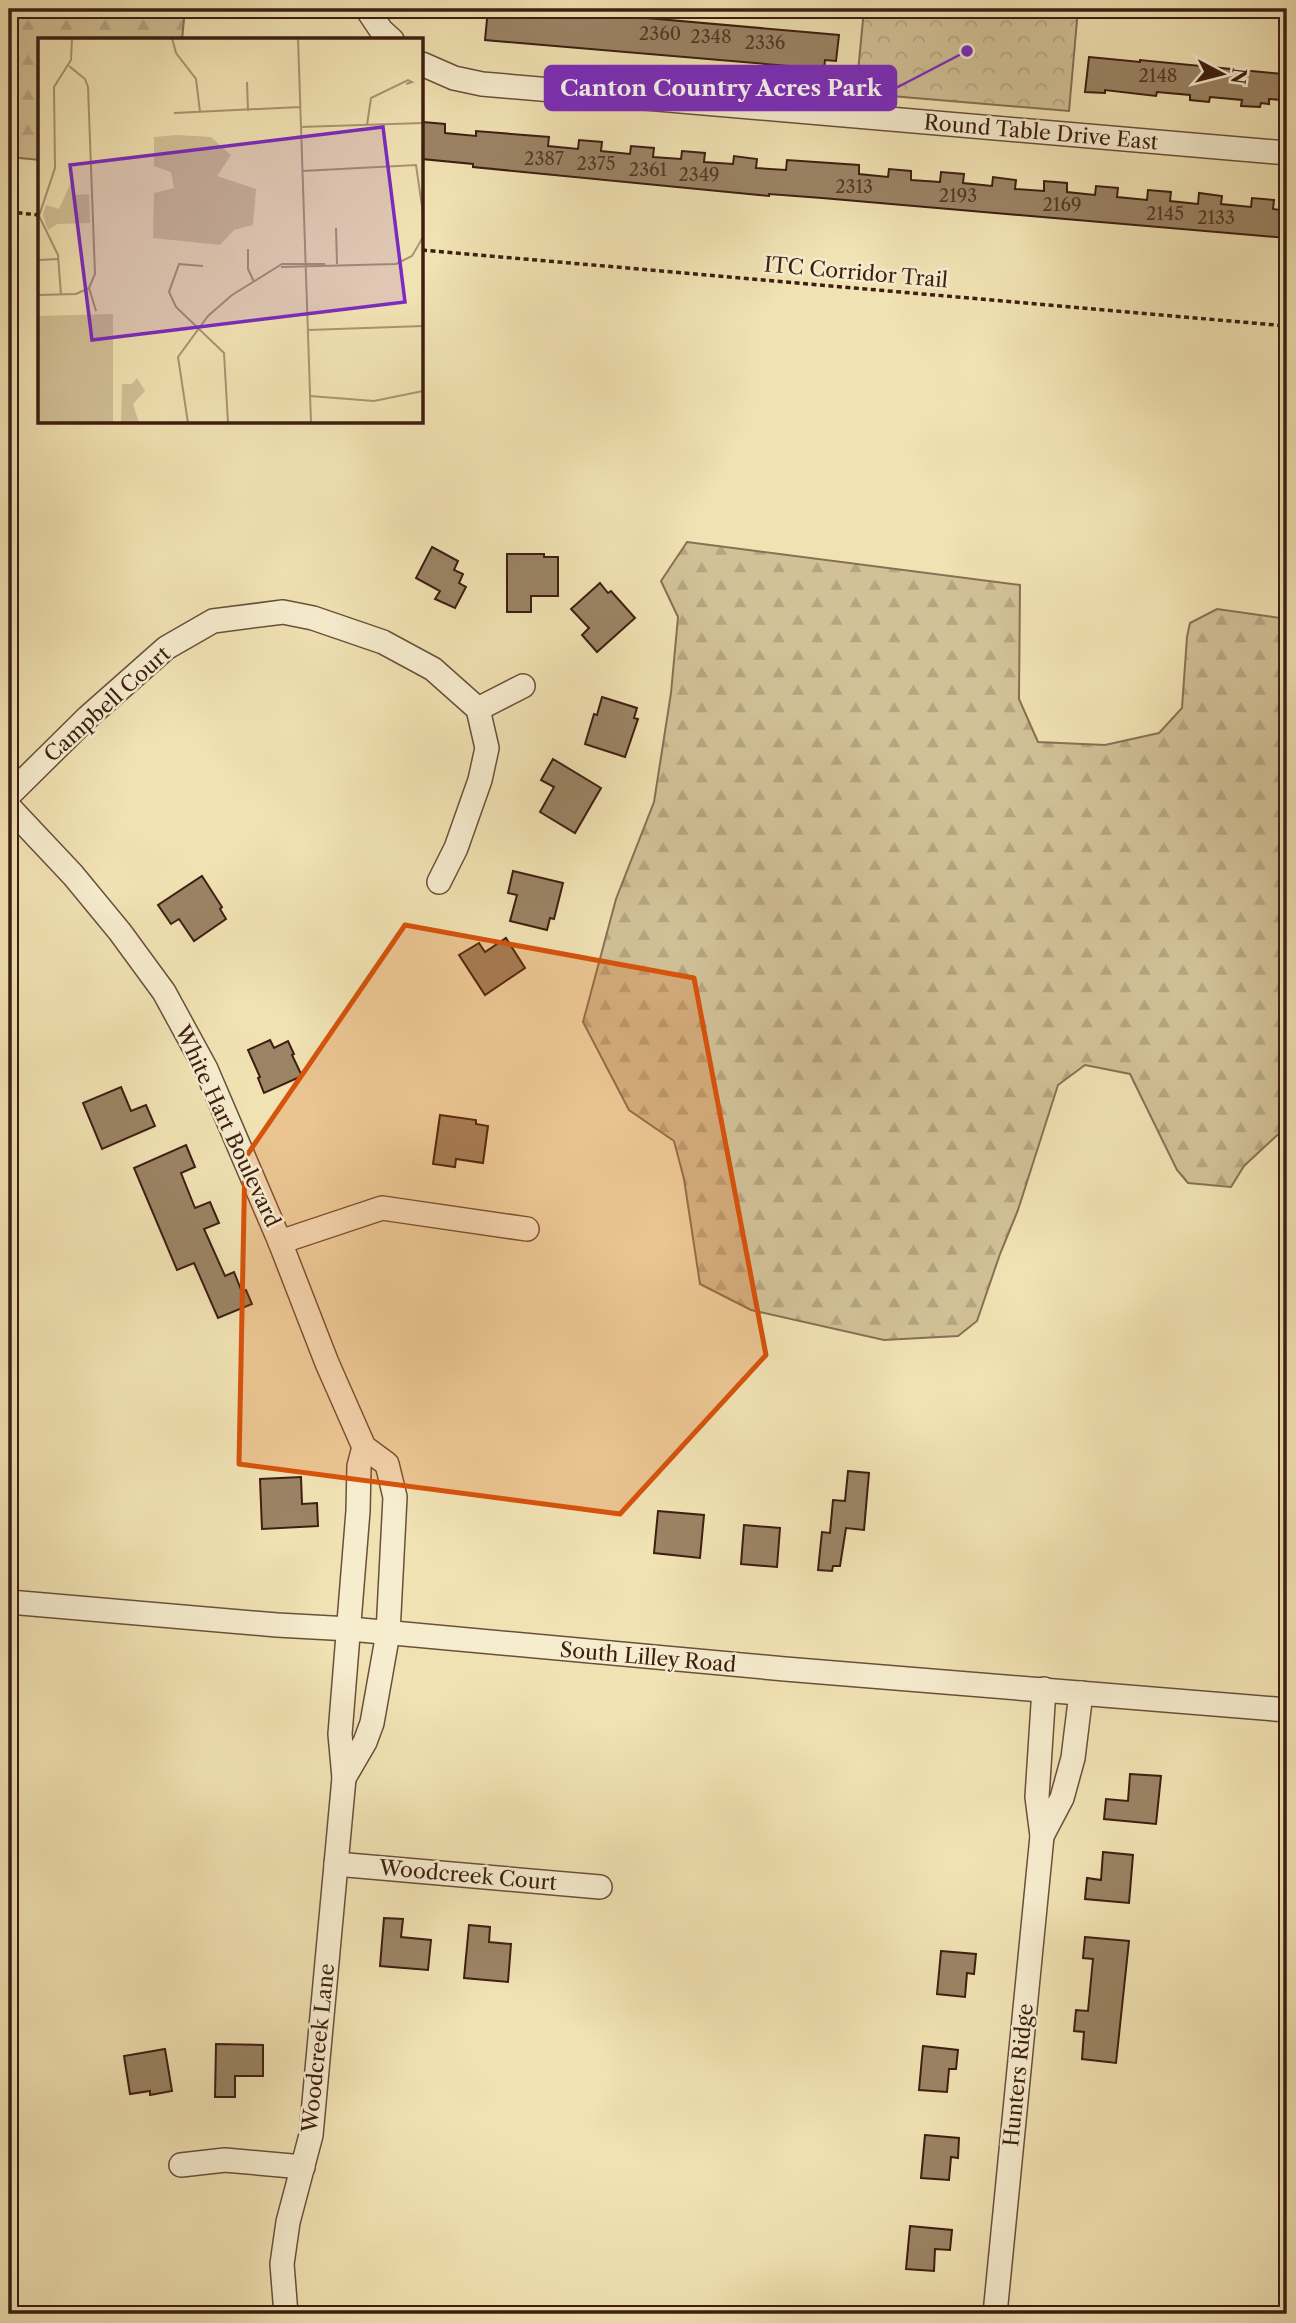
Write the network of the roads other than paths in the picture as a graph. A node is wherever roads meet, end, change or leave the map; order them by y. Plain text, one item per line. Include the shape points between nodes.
1 (368, 9) edge
2 (381, 37) edge
3 (424, 65) edge
4 (1287, 153) edge
5 (523, 686) dead end
6 (478, 709) junction
7 (9, 795) edge
8 (9, 807) edge
9 (439, 882) dead end
10 (527, 1229) dead end
11 (280, 1242) junction
12 (364, 1447) junction
13 (9, 1602) edge
14 (350, 1629) junction
15 (388, 1633) junction
16 (1044, 1689) junction
17 (1081, 1693) junction
18 (1287, 1710) edge
19 (344, 1778) junction
20 (1042, 1836) junction
21 (336, 1864) junction
22 (600, 1886) dead end
23 (181, 2165) dead end
24 (303, 2166) junction
25 (286, 2314) edge
26 (995, 2314) edge

1 - 2 street
3 - 4 street, Round Table Drive East via 482,84
5 - 6 street
6 - 7 street, Campbell Court via 433,669 383,642 313,618 283,612 213,621 166,648
6 - 9 street via 487,748 480,780
8 - 11 street, White Hart Boulevard via 73,875 164,992 206,1069
10 - 11 street via 382,1208
11 - 12 street, White Hart Boulevard
12 - 14 street via 359,1466
12 - 15 street, White Hart Boulevard via 387,1464 395,1497
13 - 14 street, South Lilley Road
14 - 15 street, South Lilley Road
14 - 19 street, Woodcreek Lane via 340,1734
15 - 16 street, South Lilley Road
15 - 19 street, Woodcreek Lane via 372,1723
16 - 17 street, South Lilley Road
16 - 20 street, Hunters Ridge via 1037,1797
17 - 18 street, South Lilley Road
17 - 20 street, Hunters Ridge via 1073,1758 1062,1798
19 - 21 street, Woodcreek Lane
20 - 26 street, Hunters Ridge
21 - 22 street, Woodcreek Court
21 - 24 street, Woodcreek Lane via 311,2135
23 - 24 street via 225,2160
24 - 25 street, Woodcreek Lane via 282,2264

